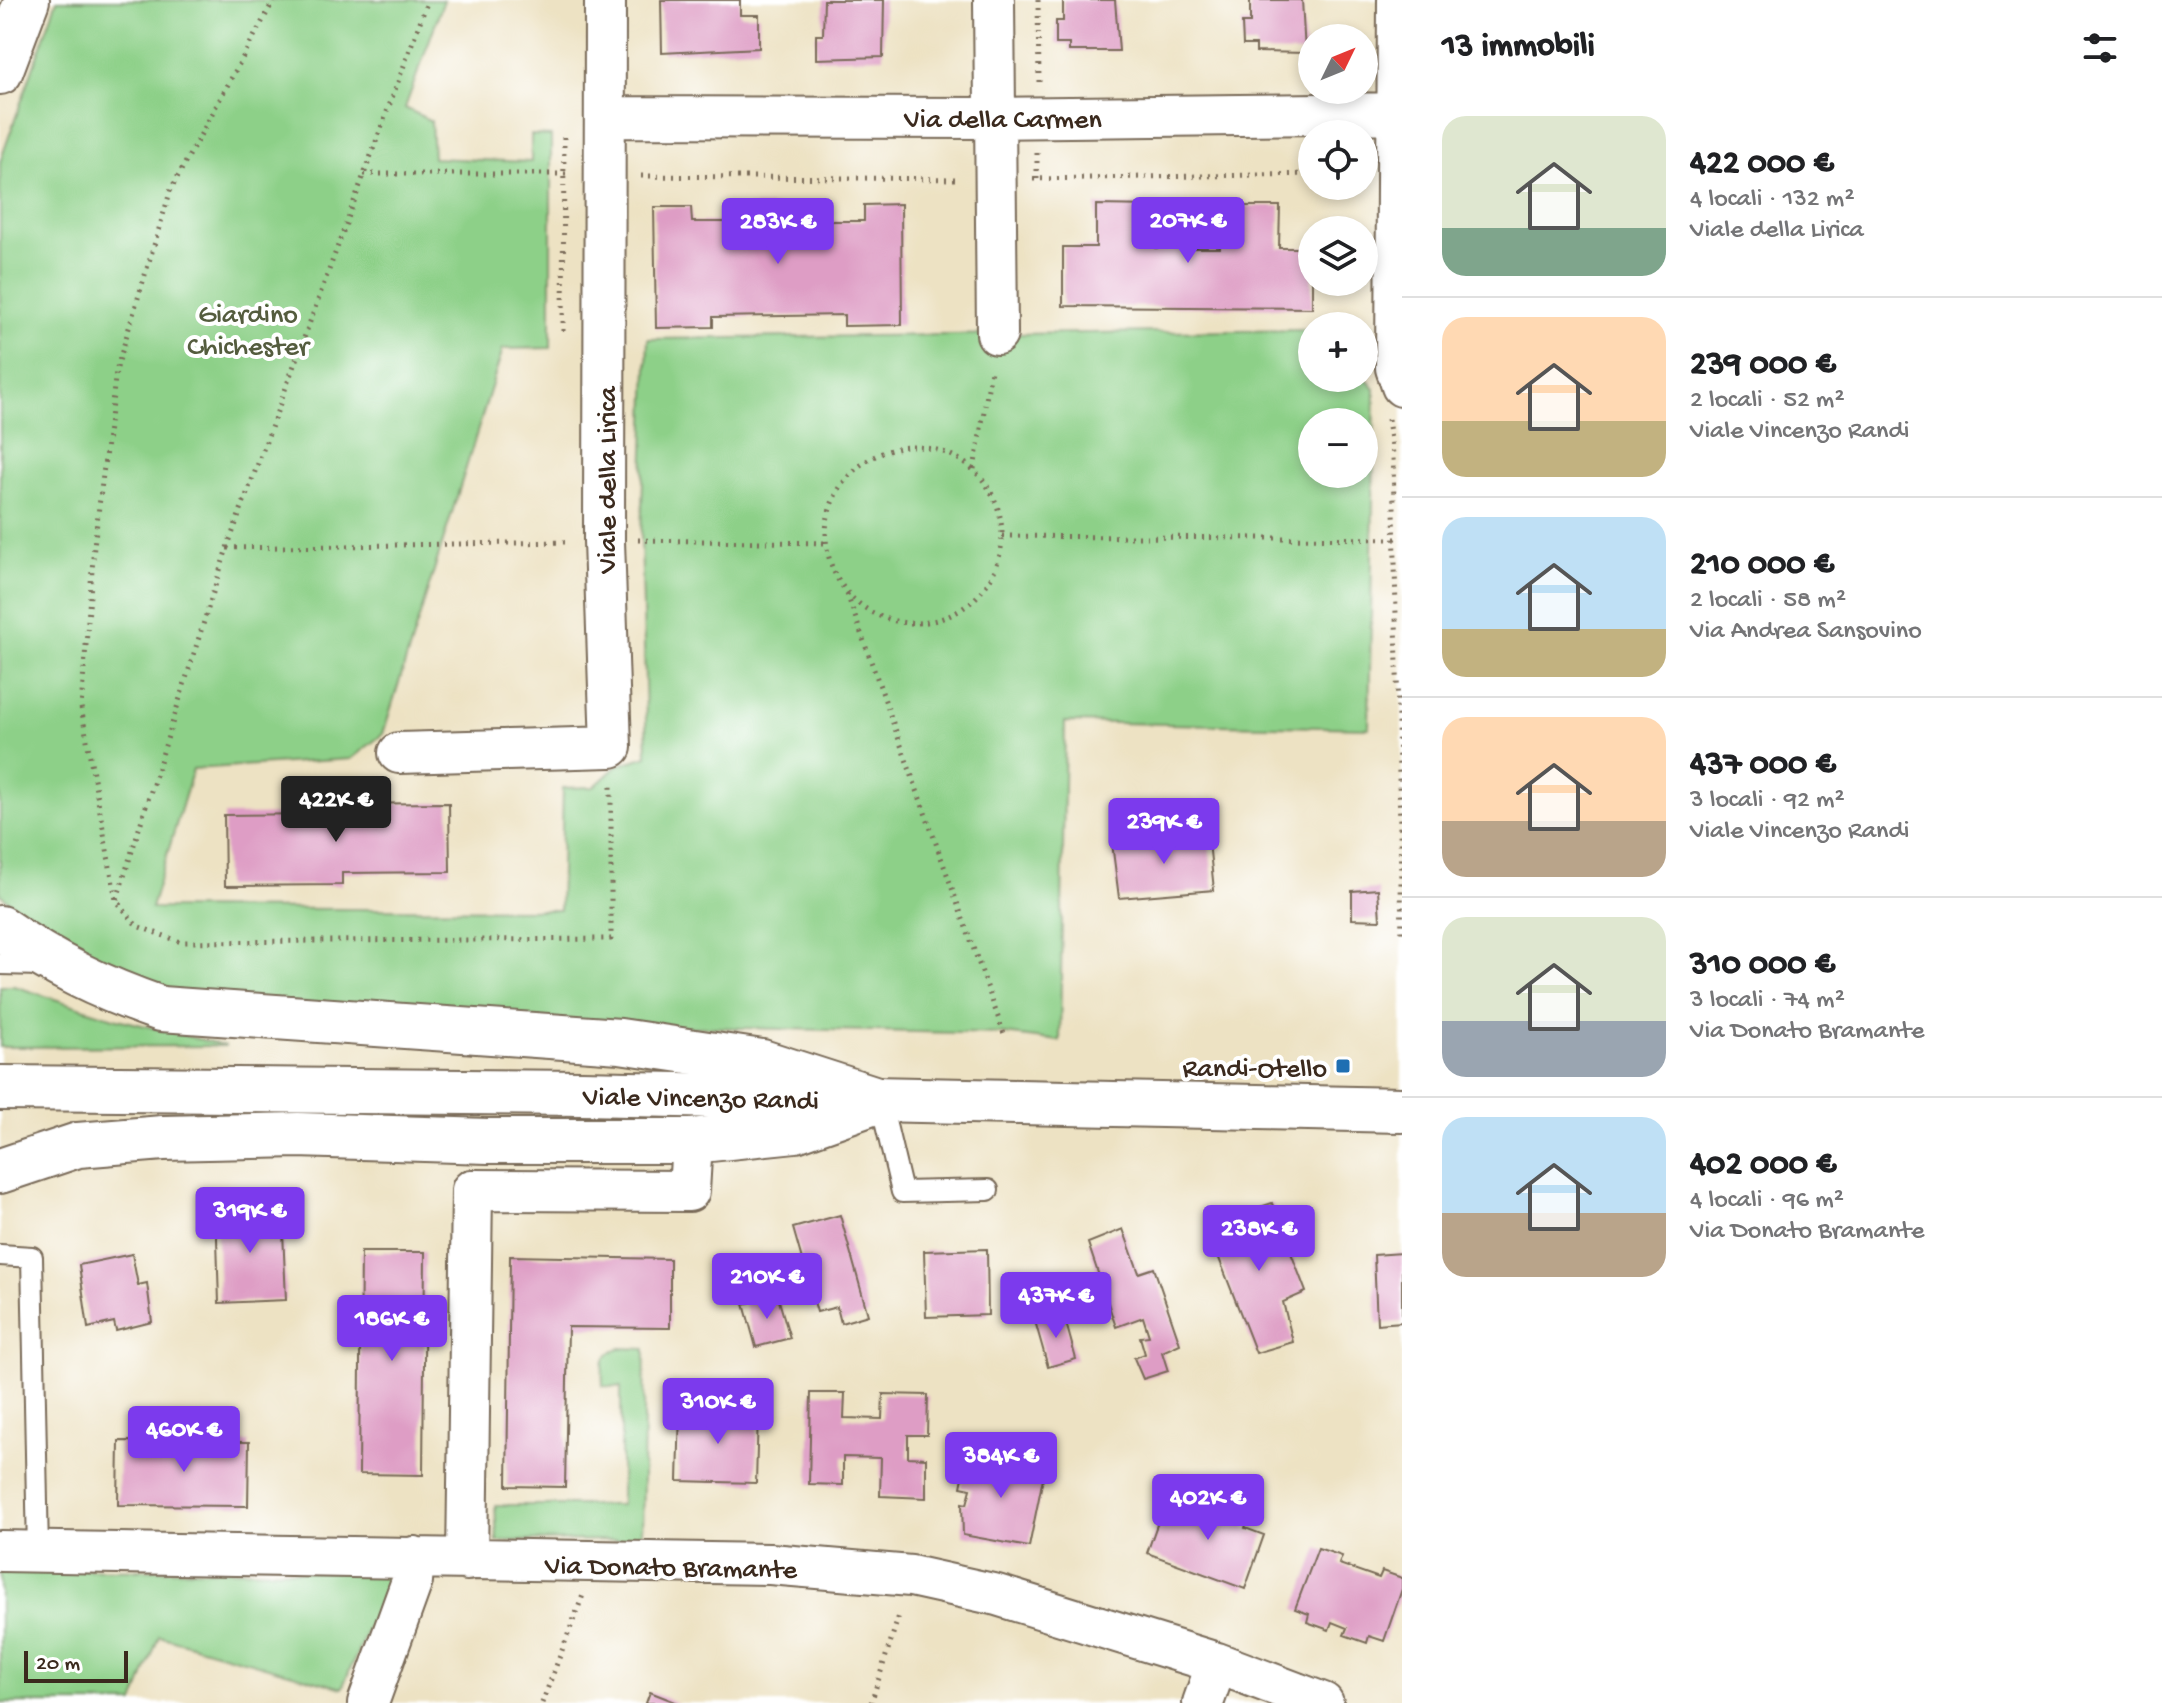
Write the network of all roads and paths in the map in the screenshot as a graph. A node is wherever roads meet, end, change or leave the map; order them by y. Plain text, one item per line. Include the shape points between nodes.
1 (27, 0) edge
2 (274, 0) edge
3 (428, 0) edge
4 (605, 0) edge
5 (994, 0) edge
6 (1398, 0) edge
7 (0, 72) edge
8 (1401, 113) edge
9 (605, 117) junction
10 (996, 118) junction
11 (364, 174) junction
12 (604, 174) junction
13 (1298, 174) edge
14 (994, 179) junction
15 (997, 334) joint
16 (1394, 397) edge
17 (974, 469) junction
18 (1002, 536) junction
19 (1399, 539) edge
20 (604, 541) junction
21 (825, 543) junction
22 (227, 548) junction
23 (847, 593) junction
24 (611, 747) junction
25 (399, 753) dead end
26 (116, 900) junction
27 (0, 928) edge
28 (1402, 938) edge
29 (0, 964) edge
30 (54, 966) junction
31 (1004, 1034) dead end
32 (0, 1088) edge
33 (880, 1100) junction
34 (1402, 1110) edge
35 (692, 1141) junction
36 (0, 1171) edge
37 (988, 1190) dead end
38 (0, 1255) edge
39 (19, 1552) edge
40 (414, 1557) junction
41 (467, 1560) junction
42 (911, 1576) junction
43 (587, 1583) dead end
44 (1217, 1663) junction
45 (368, 1703) edge
46 (542, 1703) edge
47 (871, 1703) edge
48 (1203, 1703) edge
49 (1323, 1703) edge

1 - 7 main road
2 - 26 path via 171,189 116,371 81,707
3 - 11 path
4 - 9 street, Viale della Lirica
5 - 10 street
6 - 8 street
8 - 10 street, Via della Carmen
8 - 16 street
9 - 10 street, Via della Carmen
9 - 12 street, Viale della Lirica
10 - 14 street
11 - 12 path
11 - 22 path
12 - 14 path
12 - 20 street, Viale della Lirica
13 - 14 path
14 - 15 street
15 - 17 path
16 - 19 path
17 - 18 path via 990,489
17 - 21 path via 949,453 919,446 889,449 861,463 840,484 827,512
18 - 19 path
18 - 23 path via 997,566 982,592 958,612 930,622 900,622 871,613
19 - 28 path
20 - 21 path
20 - 22 path
20 - 24 street, Viale della Lirica
21 - 23 path via 832,570
22 - 26 path
23 - 31 path
24 - 25 street
24 - 26 path via 611,939 181,942 137,926
27 - 30 main road
29 - 30 lane
30 - 33 main road via 161,1009 620,1041 762,1062
32 - 33 main road, Viale Vincenzo Randi
33 - 34 main road, Viale Vincenzo Randi
33 - 35 main road via 795,1130
33 - 37 lane via 902,1192
35 - 36 main road via 163,1138 78,1145
35 - 41 street via 689,1191 472,1190
38 - 39 lane via 32,1257
39 - 40 street, Via Donato Bramante
40 - 41 street, Via Donato Bramante
40 - 45 street via 412,1581
41 - 42 street, Via Donato Bramante via 770,1564
42 - 44 street, Via Donato Bramante via 997,1595
42 - 47 path
43 - 46 path
44 - 48 street
44 - 49 street, Via Donato Bramante

